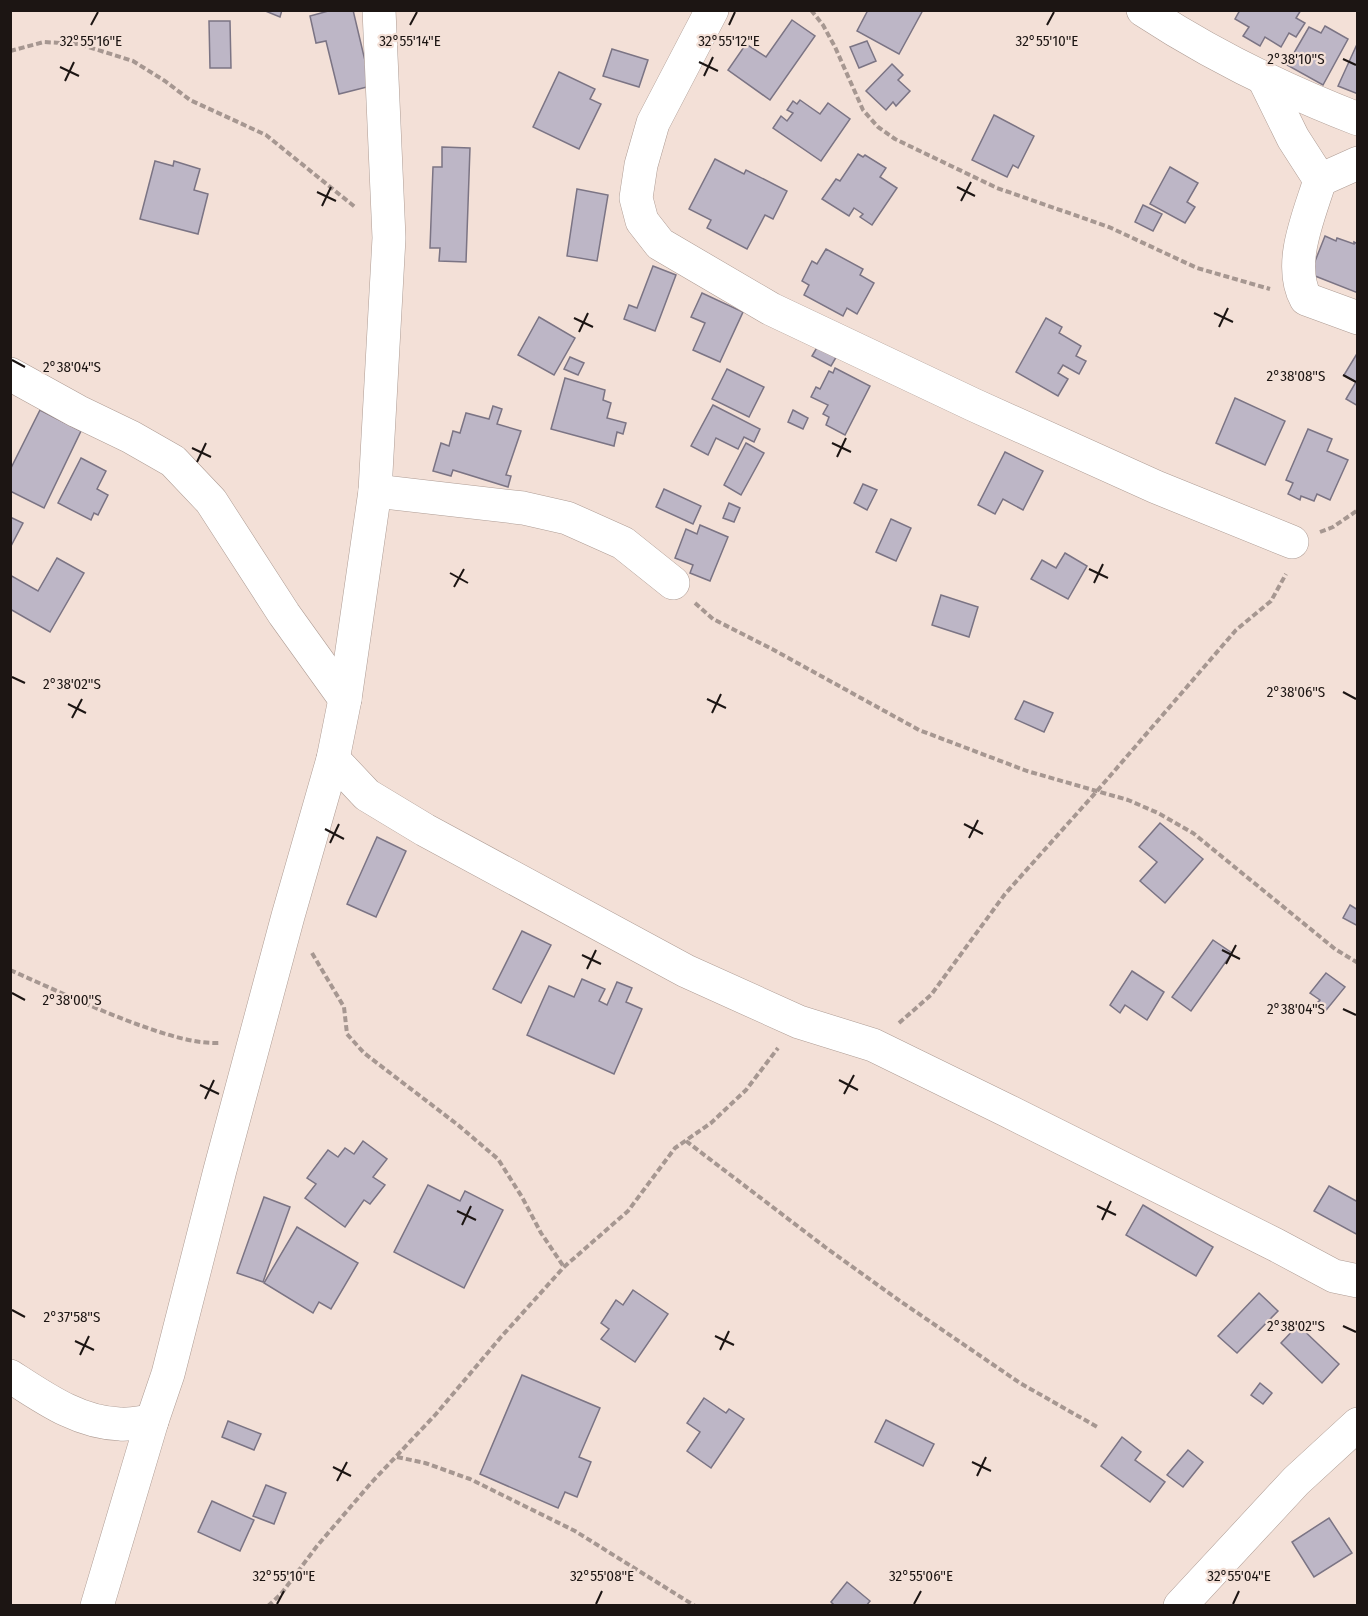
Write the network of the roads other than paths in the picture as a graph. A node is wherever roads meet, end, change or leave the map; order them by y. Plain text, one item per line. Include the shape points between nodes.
1 (378, 10) edge
2 (712, 10) edge
3 (1143, 10) edge
4 (1263, 77) junction
5 (1358, 119) edge
6 (1358, 163) edge
7 (1320, 180) junction
8 (1358, 318) edge
9 (10, 374) edge
10 (375, 491) junction
11 (1292, 542) road end
12 (673, 583) road end
13 (345, 699) junction
14 (333, 759) junction
15 (1358, 1281) edge
16 (10, 1376) edge
17 (152, 1421) junction
18 (1358, 1424) edge
19 (97, 1605) edge
20 (1180, 1605) edge

1 - 10 street via 388,238
2 - 11 street via 653,123 641,165 636,198 642,221 660,244 781,315 1156,487
3 - 4 street
4 - 5 street
4 - 7 street via 1293,138
6 - 7 street
7 - 8 street via 1301,243 1300,289 1306,299
9 - 13 street via 173,461 212,501 284,614
10 - 12 street via 523,508 567,518 623,543
10 - 13 street
13 - 14 street
14 - 15 street via 367,795 425,830 686,971 799,1022 873,1046 1334,1276
14 - 17 street via 168,1374
16 - 17 street via 86,1419 120,1424
17 - 19 street
18 - 20 street via 1296,1481

